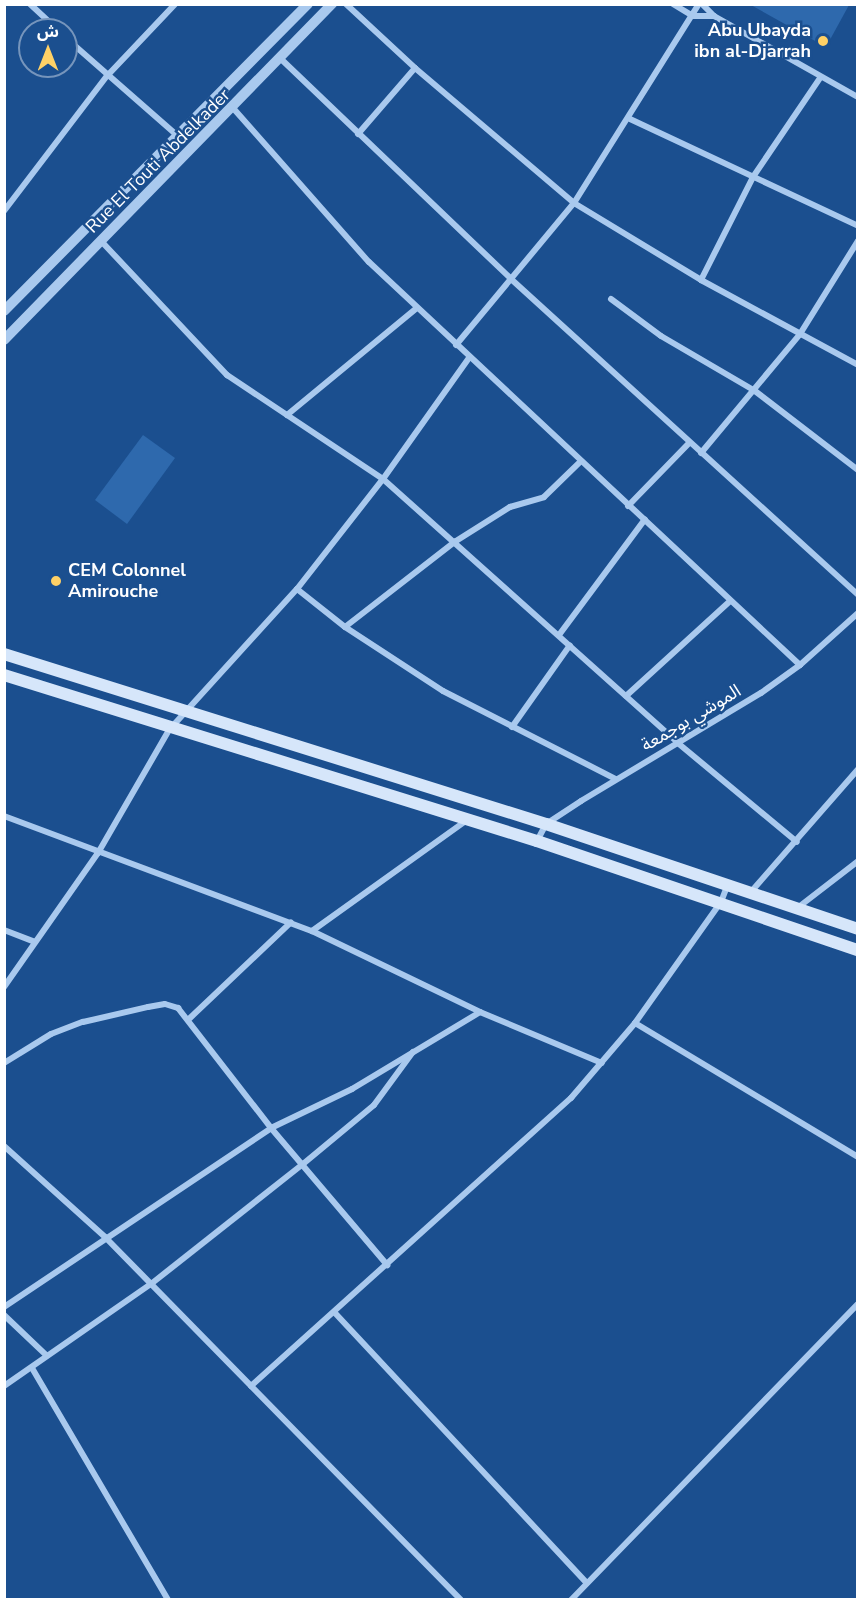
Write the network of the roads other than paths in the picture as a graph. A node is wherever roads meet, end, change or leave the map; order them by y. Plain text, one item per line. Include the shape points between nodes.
1 (30, 4) edge
2 (175, 4) edge
3 (308, 4) edge
4 (332, 4) edge
5 (346, 4) edge
6 (673, 4) edge
7 (701, 4) edge
8 (693, 16) junction
9 (714, 16) junction
10 (45, 18) edge
11 (78, 49) edge
12 (281, 60) junction
13 (414, 69) junction
14 (107, 76) junction
15 (820, 78) junction
16 (858, 97) edge
17 (233, 108) junction
18 (630, 119) junction
19 (358, 135) junction
20 (178, 136) junction
21 (753, 177) junction
22 (574, 203) junction
23 (4, 211) edge
24 (858, 226) edge
25 (858, 241) edge
26 (102, 242) junction
27 (511, 279) junction
28 (702, 280) junction
29 (611, 299) dead end
30 (417, 308) junction
31 (4, 311) edge
32 (800, 334) junction
33 (4, 340) edge
34 (456, 345) junction
35 (469, 358) junction
36 (858, 365) edge
37 (755, 391) junction
38 (287, 415) junction
39 (689, 443) junction
40 (701, 453) junction
41 (580, 462) junction
42 (858, 470) edge
43 (383, 479) junction
44 (628, 506) junction
45 (645, 519) junction
46 (456, 542) junction
47 (297, 590) junction
48 (858, 595) edge
49 (730, 600) junction
50 (858, 613) edge
51 (345, 627) junction
52 (559, 635) junction
53 (570, 645) junction
54 (4, 654) edge
55 (800, 665) junction
56 (4, 675) edge
57 (626, 696) junction
58 (185, 711) junction
59 (512, 727) junction
60 (169, 730) junction
61 (679, 744) junction
62 (858, 769) edge
63 (616, 779) junction
64 (4, 816) edge
65 (464, 822) junction
66 (546, 824) junction
67 (537, 841) junction
68 (797, 842) junction
69 (98, 853) junction
70 (858, 861) edge
71 (727, 886) junction
72 (750, 893) junction
73 (721, 902) junction
74 (795, 909) junction
75 (291, 922) junction
76 (858, 929) edge
77 (4, 930) edge
78 (312, 931) junction
79 (35, 942) junction
80 (858, 950) edge
81 (4, 987) edge
82 (480, 1012) junction
83 (190, 1018) junction
84 (635, 1023) junction
85 (415, 1048) junction
86 (4, 1062) edge
87 (602, 1063) junction
88 (271, 1128) junction
89 (4, 1146) edge
90 (858, 1157) edge
91 (303, 1164) junction
92 (105, 1237) junction
93 (387, 1265) junction
94 (151, 1284) junction
95 (858, 1304) edge
96 (4, 1307) edge
97 (335, 1313) junction
98 (4, 1315) edge
99 (47, 1356) junction
100 (32, 1368) junction
101 (4, 1386) edge
102 (251, 1386) junction
103 (587, 1583) junction
104 (168, 1599) edge
105 (461, 1599) edge
106 (572, 1599) edge

1 - 10 street
2 - 14 street
3 - 20 street, Rue El Touti Abdelkader
4 - 12 street, Rue El Touti Abdelkader
5 - 13 street
6 - 8 street
7 - 8 street
7 - 9 street
8 - 9 street
8 - 18 street
9 - 15 street
11 - 14 street
12 - 17 street, Rue El Touti Abdelkader
12 - 19 street
13 - 19 street
13 - 22 street
14 - 20 street
14 - 23 street
15 - 16 street
15 - 21 street
17 - 26 street, Rue El Touti Abdelkader
17 - 30 street via 369,262
18 - 21 street
18 - 22 street
19 - 27 street
20 - 31 street, Rue El Touti Abdelkader
21 - 24 street
21 - 28 street
22 - 27 street
22 - 28 street
25 - 32 street
26 - 33 street, Rue El Touti Abdelkader
26 - 38 street via 227,375
27 - 34 street
27 - 39 street
28 - 32 street
29 - 37 street via 661,336
30 - 34 street
30 - 38 street
32 - 36 street
32 - 37 street
34 - 35 street
35 - 41 street
35 - 43 street
37 - 40 street
37 - 42 street
38 - 43 street
39 - 40 street
39 - 44 street
40 - 48 street
41 - 44 street
41 - 46 street via 544,497 510,507
43 - 46 street
43 - 47 street
44 - 45 street
45 - 49 street
45 - 52 street
46 - 51 street
46 - 52 street
47 - 51 street
47 - 58 street
49 - 55 street
49 - 57 street
50 - 55 street, الموشي بوجمعة
51 - 59 street via 443,691
52 - 53 street
53 - 57 street
53 - 59 street
54 - 58 main road
55 - 61 street, الموشي بوجمعة
56 - 60 main road
57 - 61 street
58 - 60 street
58 - 66 main road
59 - 63 street
60 - 65 main road
60 - 69 street
61 - 63 street, الموشي بوجمعة
61 - 68 street
62 - 68 street
63 - 66 street, الموشي بوجمعة
64 - 69 street
65 - 67 main road
65 - 78 street
66 - 67 street, الموشي بوجمعة
66 - 71 main road
67 - 73 main road
68 - 72 street
69 - 75 street
69 - 79 street
70 - 74 street
71 - 72 main road
71 - 73 street
72 - 74 main road
73 - 80 main road
73 - 84 street
74 - 76 main road
75 - 78 street
75 - 83 street
77 - 79 street
78 - 82 street
79 - 81 street
82 - 85 street
82 - 87 street
83 - 86 street via 165,1004 105,1017 51,1034
83 - 88 street
84 - 87 street
84 - 90 street
85 - 88 street via 352,1089
85 - 91 street via 374,1105
87 - 93 street via 571,1098
88 - 91 street
88 - 92 street
89 - 92 street
91 - 93 street
91 - 94 street
92 - 94 street
92 - 96 street
93 - 97 street
94 - 99 street
94 - 102 street
95 - 103 street
97 - 102 street
97 - 103 street
98 - 99 street
99 - 100 street
100 - 101 street
100 - 104 street
102 - 105 street
103 - 106 street

